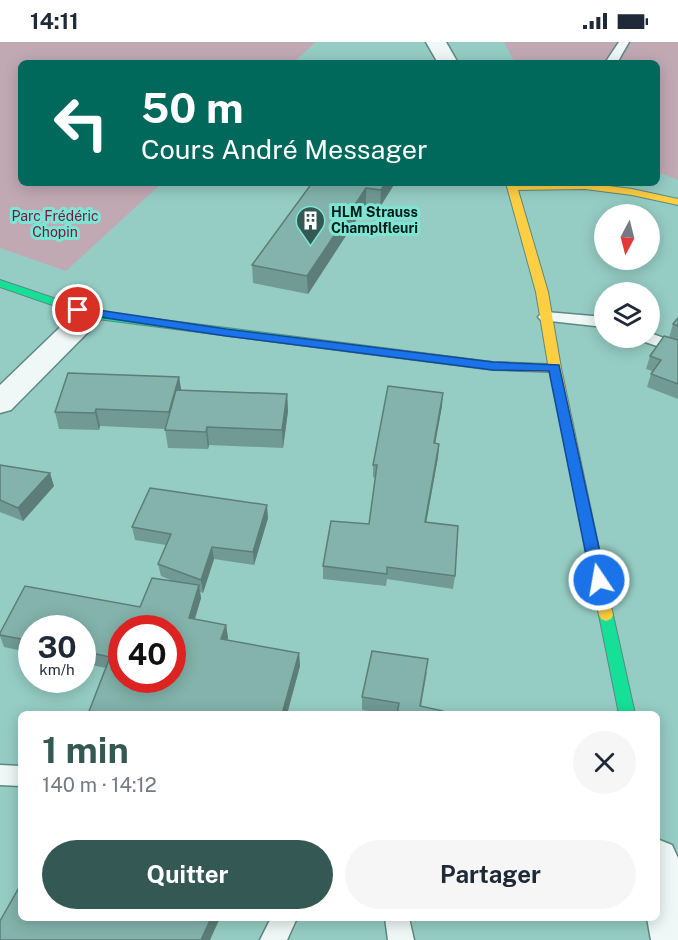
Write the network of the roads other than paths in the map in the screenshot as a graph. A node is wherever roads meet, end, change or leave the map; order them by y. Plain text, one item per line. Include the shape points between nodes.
1 (436, 42) edge
2 (624, 42) edge
3 (446, 60) edge
4 (613, 60) edge
5 (512, 186) edge
6 (592, 186) edge
7 (678, 202) edge
8 (0, 283) edge
9 (90, 314) junction
10 (546, 317) junction
11 (594, 321) edge
12 (660, 342) edge
13 (678, 348) edge
14 (555, 368) junction
15 (0, 403) edge
16 (626, 711) edge
17 (0, 775) edge
18 (18, 776) edge
19 (660, 880) edge
20 (283, 921) edge
21 (398, 921) edge
22 (273, 940) edge
23 (401, 940) edge
24 (674, 940) edge

1 - 3 street
2 - 4 lane
5 - 10 street
6 - 7 street
8 - 9 street
9 - 14 street via 493,366
9 - 15 street
10 - 11 lane
10 - 14 street
12 - 13 lane
14 - 16 street
17 - 18 lane
19 - 24 street
20 - 22 lane
21 - 23 lane

